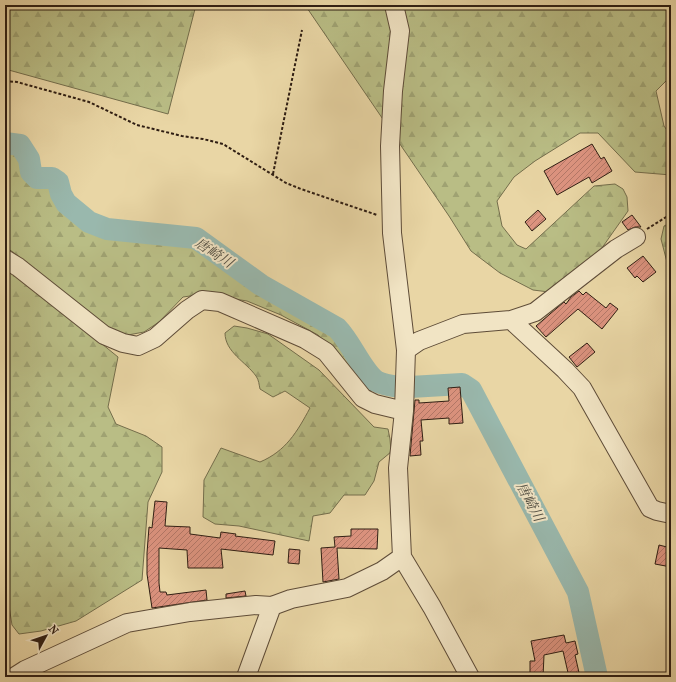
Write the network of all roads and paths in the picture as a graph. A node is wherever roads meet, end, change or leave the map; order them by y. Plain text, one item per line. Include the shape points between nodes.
1 (394, 5) edge
2 (302, 30) dead end
3 (5, 82) edge
4 (273, 174) junction
5 (671, 214) edge
6 (392, 220) junction
7 (636, 237) joint
8 (5, 258) edge
9 (511, 320) junction
10 (406, 350) junction
11 (404, 411) junction
12 (671, 514) edge
13 (402, 557) junction
14 (272, 606) junction
15 (14, 677) edge
16 (246, 677) edge
17 (470, 677) edge

1 - 6 street via 400,31 390,138
2 - 4 path
3 - 4 path via 17,82 78,98 137,125 223,144
4 - 6 path via 301,189
5 - 7 path
6 - 10 street
7 - 9 street via 616,249 535,312
8 - 11 street via 104,335 123,343 138,346 155,338 202,300 220,302 305,338 326,352 363,398 375,404
9 - 10 street via 463,324 419,341
9 - 12 street via 582,388 650,508
10 - 11 street
11 - 13 street via 398,468
13 - 14 street via 382,572 347,588 291,599
13 - 17 street
14 - 15 street via 256,605 190,612 127,623
14 - 16 street

